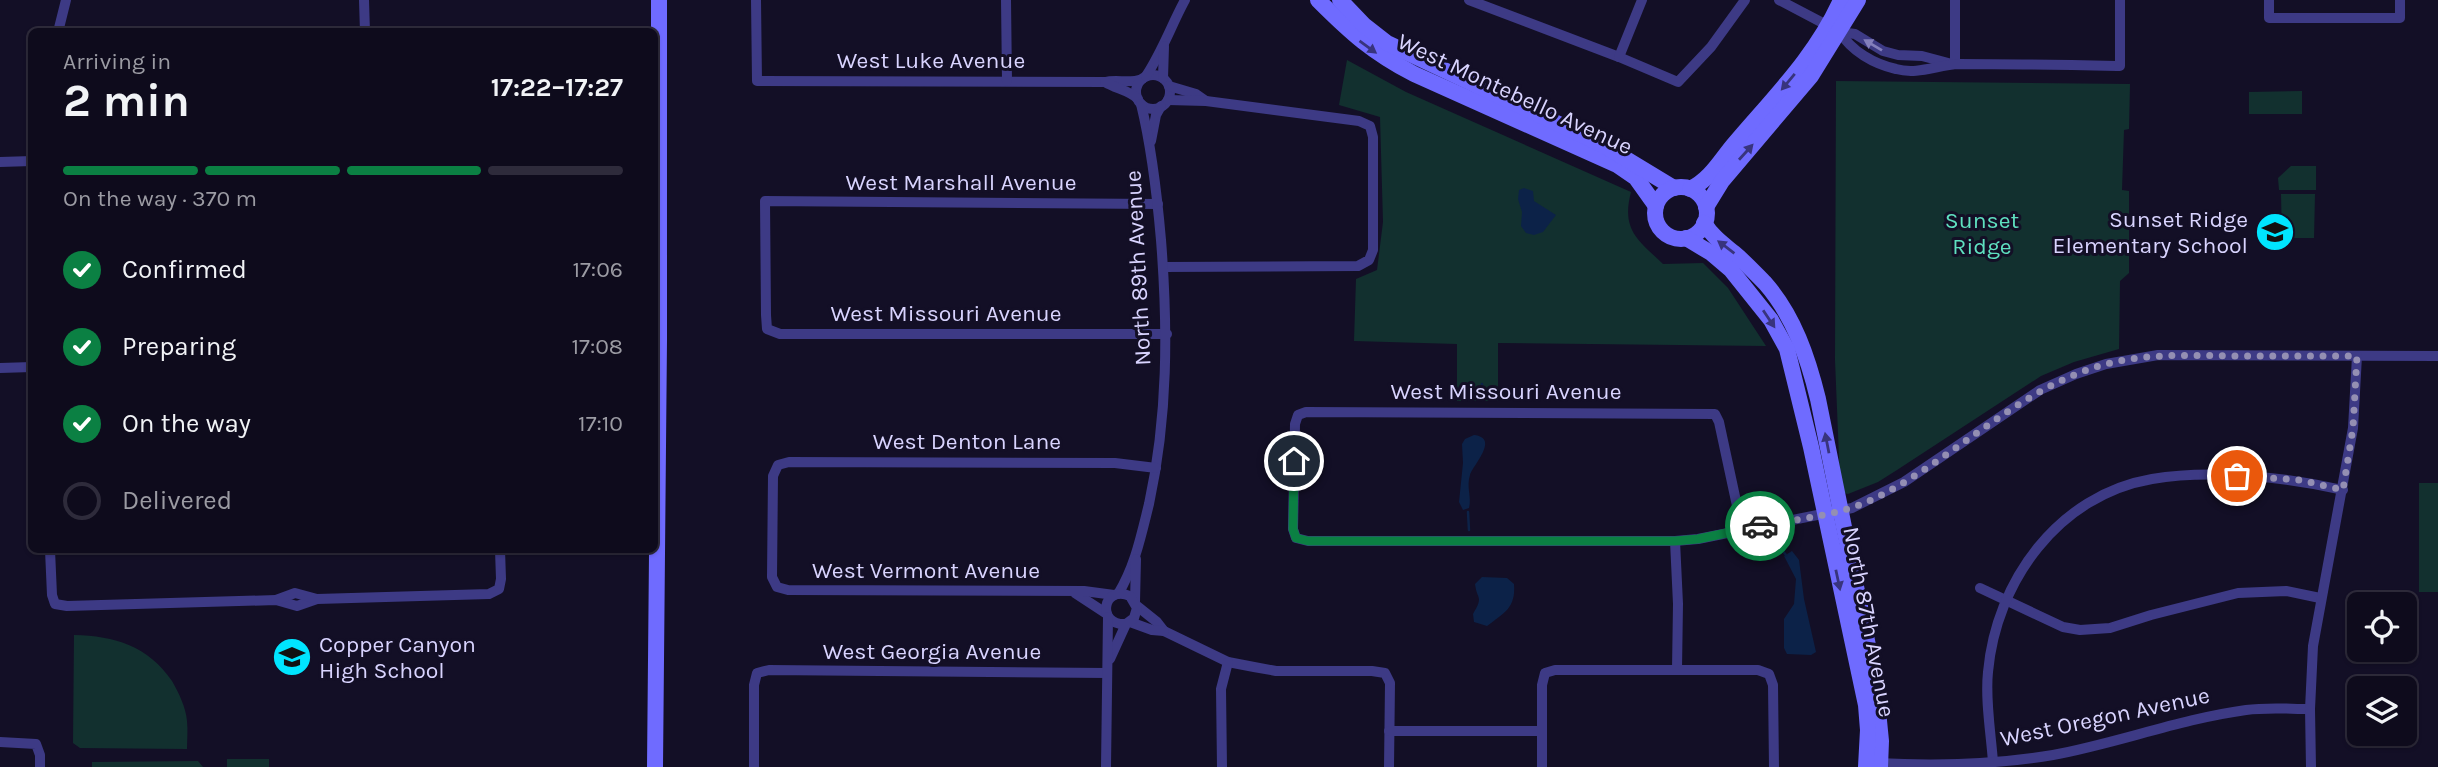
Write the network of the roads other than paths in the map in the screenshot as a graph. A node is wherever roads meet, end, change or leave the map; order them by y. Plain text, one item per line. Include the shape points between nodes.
1 (66, 0) edge
2 (364, 0) edge
3 (659, 0) edge
4 (756, 0) edge
5 (1006, 0) edge
6 (1185, 0) edge
7 (1318, 0) edge
8 (1340, 0) edge
9 (1469, 0) edge
10 (1642, 0) edge
11 (1745, 0) edge
12 (1779, 0) edge
13 (1841, 0) edge
14 (1858, 0) edge
15 (1955, 0) edge
16 (2120, 0) edge
17 (2269, 0) edge
18 (2400, 0) edge
19 (59, 28) edge
20 (365, 28) edge
21 (1833, 29) junction
22 (1164, 46) junction
23 (1905, 55) junction
24 (1619, 57) junction
25 (1955, 64) junction
26 (658, 70) edge
27 (1904, 70) junction
28 (1144, 78) junction
29 (1007, 81) junction
30 (1105, 82) junction
31 (1166, 82) junction
32 (1140, 101) junction
33 (1206, 101) junction
34 (1164, 103) junction
35 (1151, 141) junction
36 (28, 161) edge
37 (0, 162) edge
38 (1682, 188) junction
39 (1158, 204) junction
40 (1656, 206) junction
41 (1705, 215) junction
42 (1686, 238) junction
43 (1163, 267) junction
44 (767, 329) joint
45 (1167, 334) junction
46 (2357, 356) junction
47 (2438, 356) edge
48 (28, 367) edge
49 (0, 368) edge
50 (1156, 468) junction
51 (2343, 490) junction
52 (1832, 512) junction
53 (1742, 529) junction
54 (1675, 541) junction
55 (50, 553) edge
56 (500, 553) edge
57 (656, 553) edge
58 (1136, 558) junction
59 (777, 587) joint
60 (1980, 588) dead end
61 (1075, 593) junction
62 (1116, 595) junction
63 (2320, 598) junction
64 (2004, 600) junction
65 (1136, 604) junction
66 (1108, 616) junction
67 (1128, 623) junction
68 (1164, 631) junction
69 (1227, 662) junction
70 (1107, 667) junction
71 (1677, 669) junction
72 (2310, 709) junction
73 (1389, 731) junction
74 (1542, 731) junction
75 (0, 742) edge
76 (1993, 762) junction
77 (1873, 765) edge
78 (40, 767) edge
79 (655, 767) edge
80 (754, 767) edge
81 (1106, 767) edge
82 (1222, 767) edge
83 (1389, 767) edge
84 (1542, 767) edge
85 (1774, 767) edge
86 (2311, 767) edge

1 - 19 street
2 - 20 street
3 - 26 street
4 - 29 street, West Luke Avenue via 757,81
5 - 29 street
6 - 22 street
7 -> 40 street, West Montebello Avenue via 1384,59 1617,166 1636,178
8 - 38 street, West Montebello Avenue via 1387,43 1603,145
9 - 24 street
10 - 24 street
11 - 24 street via 1678,82
12 - 21 street
13 - 21 street
14 - 21 street
15 - 25 street
16 - 25 street via 2120,66
17 - 18 street via 2269,18 2400,18
23 -> 21 street
21 - 27 street via 1874,61
21 -> 38 street via 1712,173
41 -> 21 street via 1722,181 1811,76
22 - 28 street
22 - 31 street
23 - 25 street
23 - 27 street
25 - 27 street via 1921,72
28 - 30 street, West Luke Avenue
28 - 31 street via 1152,75
28 - 32 street via 1137,89
29 - 30 street, West Luke Avenue
30 - 32 street, West Luke Avenue via 1133,93
31 - 33 street
31 - 34 street
32 - 34 street via 1151,108
32 - 35 street, North 89th Avenue
33 - 34 street
33 - 43 street via 1370,126 1373,250 1369,260 1358,266
34 - 35 street, North 89th Avenue via 1156,115
35 - 39 street, North 89th Avenue
36 - 37 street
38 - 40 street via 1662,194
38 - 41 street via 1703,199
39 - 43 street, North 89th Avenue
39 - 44 street, West Marshall Avenue via 765,201
40 - 42 street via 1655,218 1661,229 1672,237
41 - 42 street via 1694,235
52 -> 41 street, North 87th Avenue via 1818,399 1798,335 1766,285 1719,242
42 -> 52 street, North 87th Avenue via 1731,270 1771,320 1787,349
43 - 45 street, North 89th Avenue
44 - 45 street, West Missouri Avenue via 780,334
45 - 50 street, North 89th Avenue
46 - 47 street
46 - 51 street via 2353,428
46 - 52 street via 2158,355 2098,366 2040,390 1904,482 1871,500
48 - 49 street
50 - 58 street, North 89th Avenue
50 - 59 street, West Denton Lane via 1115,463 778,465 773,476 772,577
51 - 63 street
51 - 64 street via 2300,480 2237,476 2152,479 2122,487 2061,523 2027,559
52 - 53 street
52 - 77 street, North 87th Avenue via 1864,619 1875,680 1881,732
53 - 54 street
53 - 54 street, West Missouri Avenue via 1715,414 1306,412 1298,415 1295,424 1296,538
54 - 71 street
55 - 56 street via 55,604 276,600 297,606 317,599 489,594 499,589
57 - 79 street
58 - 62 street, North 89th Avenue
58 - 65 street, North 89th Avenue
59 - 61 street, West Vermont Avenue
60 - 64 street
61 - 62 street, West Vermont Avenue
61 - 66 street
62 - 65 street via 1126,594
62 - 66 street via 1108,601
63 - 64 street via 2286,592 2238,593 2109,628 2080,629 2063,627
63 - 72 street
64 - 76 street via 1987,674
65 - 67 street via 1137,613
65 - 68 street
66 - 67 street via 1117,624
66 - 70 street
67 - 68 street
67 - 70 street
68 - 69 street
69 - 73 street via 1276,671 1385,673 1390,683
69 - 82 street via 1221,690
70 - 80 street, West Georgia Avenue via 757,673
70 - 81 street
71 - 74 street via 1545,673
71 - 85 street via 1769,674
72 - 76 street, West Oregon Avenue via 2218,714 2074,750
72 - 86 street
73 - 74 street
73 - 83 street
74 - 84 street
75 - 78 street via 36,744
76 - 77 street, West Oregon Avenue

